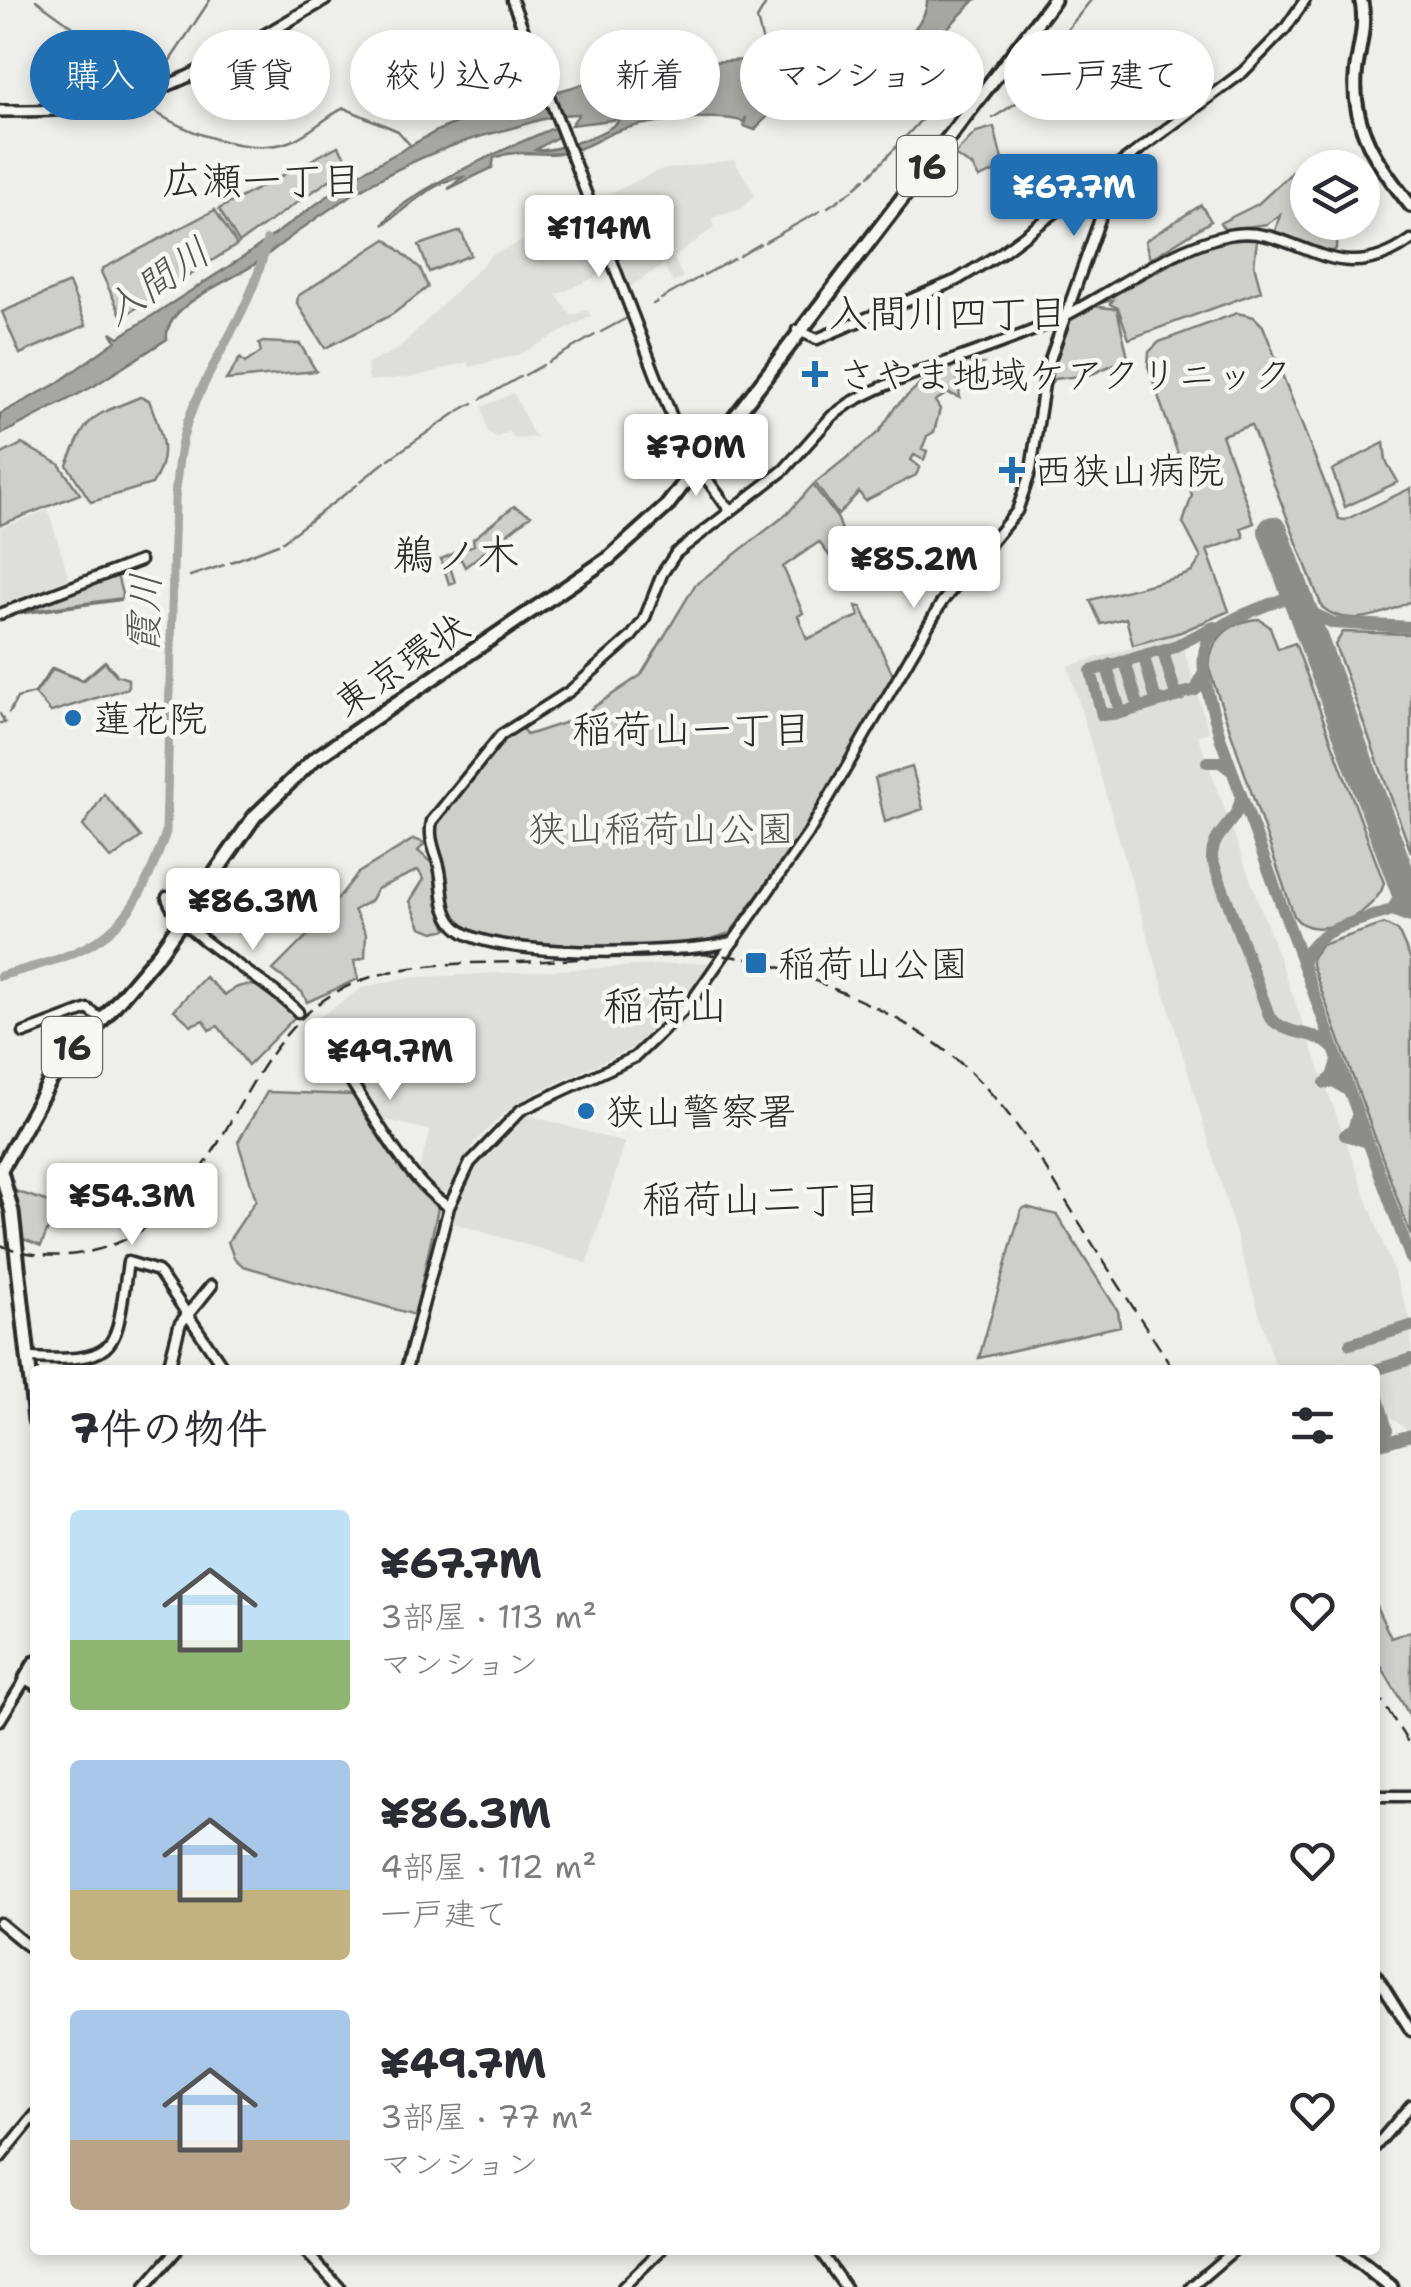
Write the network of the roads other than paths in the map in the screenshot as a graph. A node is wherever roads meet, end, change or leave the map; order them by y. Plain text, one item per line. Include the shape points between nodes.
1 (325, 0) edge
2 (512, 0) edge
3 (1051, 0) edge
4 (1305, 0) edge
5 (1361, 0) edge
6 (0, 111) edge
7 (1118, 168) junction
8 (1411, 206) edge
9 (1411, 240) edge
10 (1065, 315) junction
11 (799, 332) junction
12 (694, 466) junction
13 (730, 511) junction
14 (140, 561) dead end
15 (0, 614) edge
16 (167, 897) dead end
17 (181, 917) junction
18 (734, 941) junction
19 (298, 1012) tunnel mouth
20 (98, 1016) junction
21 (311, 1026) tunnel mouth
22 (24, 1033) dead end
23 (0, 1160) edge
24 (0, 1170) edge
25 (449, 1206) junction
26 (211, 1286) dead end
27 (188, 1312) junction
28 (28, 1358) junction
29 (169, 1365) edge
30 (222, 1365) edge
31 (407, 1365) edge
32 (30, 1376) edge
33 (30, 1680) edge
34 (0, 1720) edge
35 (1380, 1796) edge
36 (1411, 1796) edge
37 (0, 1923) edge
38 (30, 1948) edge
39 (1380, 1982) edge
40 (1411, 2031) edge
41 (1411, 2105) edge
42 (30, 2121) edge
43 (1380, 2141) edge
44 (0, 2158) edge
45 (172, 2255) edge
46 (309, 2255) edge
47 (650, 2255) edge
48 (656, 2255) edge
49 (822, 2255) edge
50 (1228, 2255) edge
51 (1351, 2255) edge
52 (653, 2258) junction
53 (145, 2287) edge
54 (339, 2287) edge
55 (623, 2287) edge
56 (844, 2287) edge
57 (1191, 2287) edge
58 (1391, 2287) edge

1 - 6 main road via 196,72 135,97 82,109
2 - 12 street
3 - 11 highway, 東京環状 / 16
4 - 7 street via 1243,72
5 - 8 main road via 1359,120 1379,165
7 - 10 street
7 - 11 street via 969,274 817,339
9 - 10 street via 1352,261 1257,235 1226,236
10 - 13 street via 850,402 784,470
10 - 18 street via 1046,371 1031,470 1017,511 942,602 808,834
11 - 12 highway, 東京環状 / 16
12 - 13 street
12 - 17 highway, 東京環状 / 16 via 614,547 284,777 252,812
13 - 18 street via 671,559 631,637 570,691 501,735 430,830 446,911 458,929 482,942 547,950 704,949
14 - 15 street
16 - 17 street
17 - 19 street
17 - 20 highway, 東京環状 / 16
17 - 24 highway, 東京環状 / 16 via 50,1081
18 - 25 street via 690,1004 634,1058 510,1118 470,1163
20 - 22 street via 88,1010
20 - 23 highway, 東京環状 / 16 via 36,1091
21 - 25 street via 346,1067 404,1160
24 - 28 highway via 12,1212
25 - 31 street
26 - 27 main road
27 - 28 street via 160,1276 135,1266 126,1277 116,1336 105,1351 90,1358
27 - 29 main road
27 - 30 street
28 - 32 highway
33 - 34 street
35 - 36 street
37 - 38 street
39 - 40 street
41 - 43 street
42 - 44 street
45 - 53 street
46 - 54 street
47 - 52 street
48 - 52 street
49 - 56 street
50 - 57 street
51 - 58 highway
52 - 55 street

